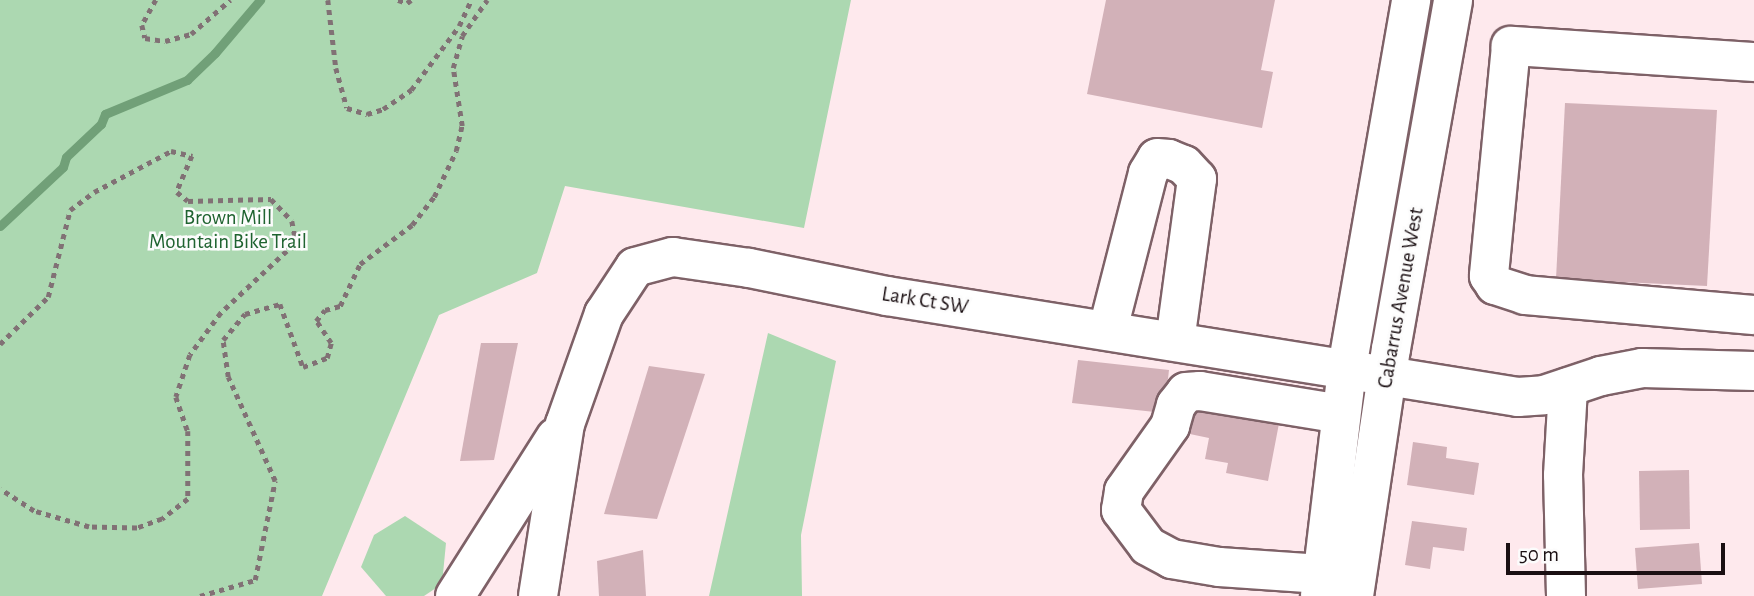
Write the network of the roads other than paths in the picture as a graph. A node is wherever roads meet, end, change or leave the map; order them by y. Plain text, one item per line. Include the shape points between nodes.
1 (1411, 0) edge
2 (1453, 0) edge
3 (1754, 62) edge
4 (1754, 315) edge
5 (1108, 329) junction
6 (1175, 341) junction
7 (1347, 368) junction
8 (1754, 371) edge
9 (1388, 374) junction
10 (1568, 387) junction
11 (1341, 414) junction
12 (565, 424) junction
13 (1320, 585) edge
14 (455, 596) edge
15 (538, 596) edge
16 (1354, 596) edge
17 (1566, 596) edge

1 - 7 street, Cabarrus Avenue West
2 - 9 street, Cabarrus Avenue West
3 - 4 street via 1511,46 1489,276 1495,285 1525,295
5 - 6 street, Lark Ct SW
5 - 6 street via 1148,173 1157,158 1169,159 1184,165 1198,179
5 - 12 street, Lark Ct SW via 887,296 673,257 635,267 604,314
6 - 7 street, Lark Ct SW
7 - 9 street, Lark Ct SW
7 - 11 street, Cabarrus Avenue West
8 - 10 street, Lark Ct SW via 1642,368
9 - 10 street, Lark Ct SW via 1518,397
9 - 16 street, Cabarrus Avenue West
10 - 17 street via 1563,475
11 - 13 street, Cabarrus Avenue West
11 - 13 street via 1186,392 1176,405 1170,426 1124,491 1121,510 1148,546 1172,559
12 - 14 street, Lark Ct SW
12 - 15 street, Lark Ct SW

